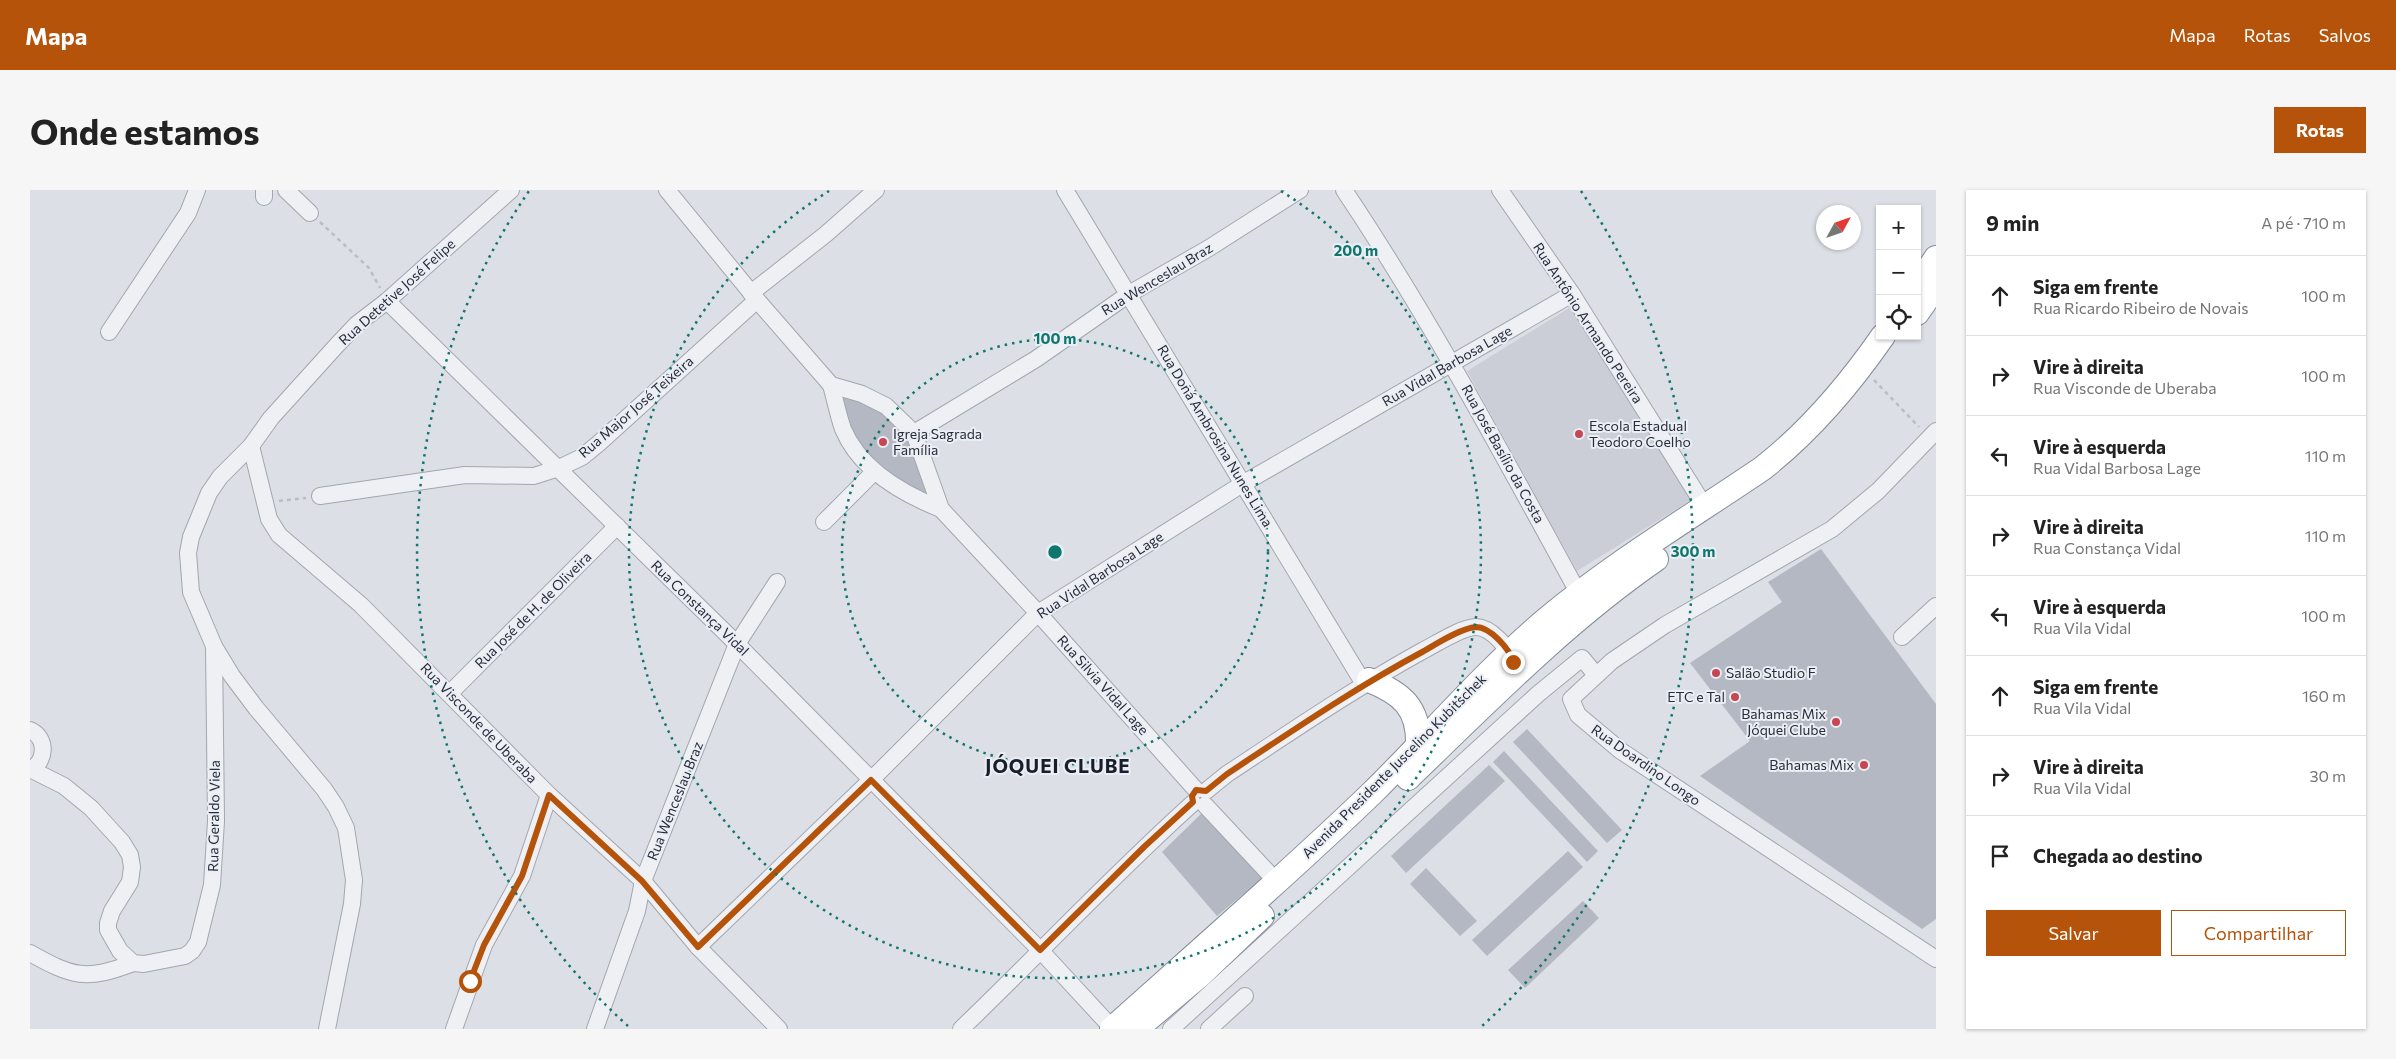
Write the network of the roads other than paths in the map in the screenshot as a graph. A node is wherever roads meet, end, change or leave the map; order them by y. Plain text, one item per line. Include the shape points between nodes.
1 (197, 190) edge
2 (286, 190) edge
3 (511, 190) edge
4 (667, 190) edge
5 (876, 190) edge
6 (1065, 190) edge
7 (1300, 190) edge
8 (1344, 190) edge
9 (1500, 190) edge
10 (310, 213) road end
11 (1936, 258) edge
12 (1921, 281) edge
13 (1936, 286) edge
14 (1129, 294) junction
15 (1572, 294) junction
16 (754, 297) junction
17 (387, 301) junction
18 (1921, 307) edge
19 (109, 332) dead end
20 (1880, 340) edge
21 (1899, 340) edge
22 (1453, 363) junction
23 (831, 385) junction
24 (914, 433) junction
25 (1933, 435) edge
26 (251, 446) junction
27 (559, 468) junction
28 (874, 472) junction
29 (1244, 483) junction
30 (320, 496) road end
31 (1705, 508) junction
32 (942, 509) junction
33 (824, 522) dead end
34 (617, 526) junction
35 (777, 582) dead end
36 (1579, 594) junction
37 (1936, 606) edge
38 (1038, 613) junction
39 (1902, 637) dead end
40 (737, 644) junction
41 (214, 646) junction
42 (1511, 663) junction
43 (1596, 675) junction
44 (1366, 682) junction
45 (450, 693) junction
46 (30, 730) edge
47 (1418, 744) junction
48 (31, 770) edge
49 (871, 780) junction
50 (549, 795) junction
51 (1200, 797) junction
52 (642, 881) junction
53 (1278, 882) junction
54 (698, 947) junction
55 (1040, 950) junction
56 (30, 953) edge
57 (1936, 959) edge
58 (133, 963) junction
59 (1245, 996) dead end
60 (327, 1029) edge
61 (454, 1029) edge
62 (595, 1029) edge
63 (779, 1029) edge
64 (961, 1029) edge
65 (1113, 1029) edge
66 (1136, 1029) edge
67 (1171, 1029) edge
68 (1209, 1029) edge

1 - 19 street via 188,213
2 - 10 street
3 - 17 street, Rua Detetive José Felipe
4 - 16 street
5 - 16 street, Rua Major José Teixeira
6 - 14 street, Rua Doná Ambrosina Nunes Lima
7 - 14 street, Rua Wenceslau Braz
8 - 22 street, Rua José Basílio da Costa
9 - 15 street, Rua Antônio Armando Pereira
11 - 12 highway
13 - 18 highway
14 - 24 street, Rua Wenceslau Braz via 1036,359
14 - 29 street, Rua Doná Ambrosina Nunes Lima
15 - 22 street, Rua Vidal Barbosa Lage
15 - 31 street, Rua Antônio Armando Pereira
16 - 23 street
16 - 27 street, Rua Major José Teixeira via 598,444 582,457
17 - 26 street, Rua Detetive José Felipe via 343,338 271,418
17 - 27 street, Rua Constança Vidal
20 - 31 highway, Avenida Presidente Juscelino Kubitschek via 1846,386 1785,450
21 - 42 highway, Avenida Presidente Juscelino Kubitschek via 1873,379 1840,416 1770,479 1632,576 1535,656
22 - 29 street, Rua Vidal Barbosa Lage
22 - 36 street, Rua José Basílio da Costa
23 - 24 street, Rua Silvia Vidal Lage via 862,394 886,406
23 - 28 street via 844,430
24 - 32 street, Rua Silvia Vidal Lage
25 - 43 street, Rua Doardino Longo via 1878,491 1832,529 1664,626
26 - 41 street, Rua Geraldo Viela via 209,493 188,553 191,592
26 - 45 street, Rua Visconde de Uberaba via 272,528 361,605
27 - 30 street, Rua Major José Teixeira via 534,476 465,475
27 - 34 street, Rua Constança Vidal
28 - 32 street
28 - 33 street
29 - 38 street, Rua Vidal Barbosa Lage
29 - 44 street, Rua Doná Ambrosina Nunes Lima
31 - 36 highway, Avenida Presidente Juscelino Kubitschek
32 - 38 street, Rua Silvia Vidal Lage
34 - 40 street, Rua Constança Vidal
34 - 45 street, Rua José de H. de Oliveira
35 - 40 street, Rua Wenceslau Braz
36 - 42 highway, Avenida Presidente Juscelino Kubitschek
37 - 39 street
38 - 49 street, Rua Vidal Barbosa Lage
38 - 51 street, Rua Silvia Vidal Lage
40 - 49 street, Rua Constança Vidal
40 - 52 street, Rua Wenceslau Braz
41 - 58 street, Rua Geraldo Viela via 216,821 212,884 198,942 185,956
41 - 60 street via 256,708 324,789 346,828 354,880 352,904
42 - 44 street via 1490,634 1476,627 1443,640
42 - 47 highway, Avenida Presidente Juscelino Kubitschek
42 - 66 highway, Avenida Presidente Juscelino Kubitschek via 1200,975
43 - 57 street, Rua Doardino Longo via 1572,697 1575,710 1583,721 1621,751
43 - 67 street via 1582,658 1538,694
44 - 47 highway via 1396,693 1411,709 1419,730
44 - 51 street via 1227,774
45 - 50 street, Rua Visconde de Uberaba
46 - 48 street via 41,740 44,751 40,762
47 - 53 highway, Avenida Presidente Juscelino Kubitschek
48 - 58 street via 64,786 91,808 130,855 130,882 112,911 108,930 120,951
49 - 54 street, Rua Vidal Barbosa Lage
49 - 55 street, Rua Constança Vidal
50 - 52 street, Rua Visconde de Uberaba
50 - 61 street via 522,876 484,945
51 - 53 street, Rua Silvia Vidal Lage
51 - 55 street via 1144,847
52 - 54 street, Rua Visconde de Uberaba
52 - 62 street, Rua Wenceslau Braz via 637,911
53 - 65 highway, Avenida Presidente Juscelino Kubitschek
54 - 63 street, Rua Visconde de Uberaba
55 - 64 street
55 - 65 street, Rua Constança Vidal
56 - 58 street, Rua Geraldo Viela via 64,971 87,976
59 - 68 street

